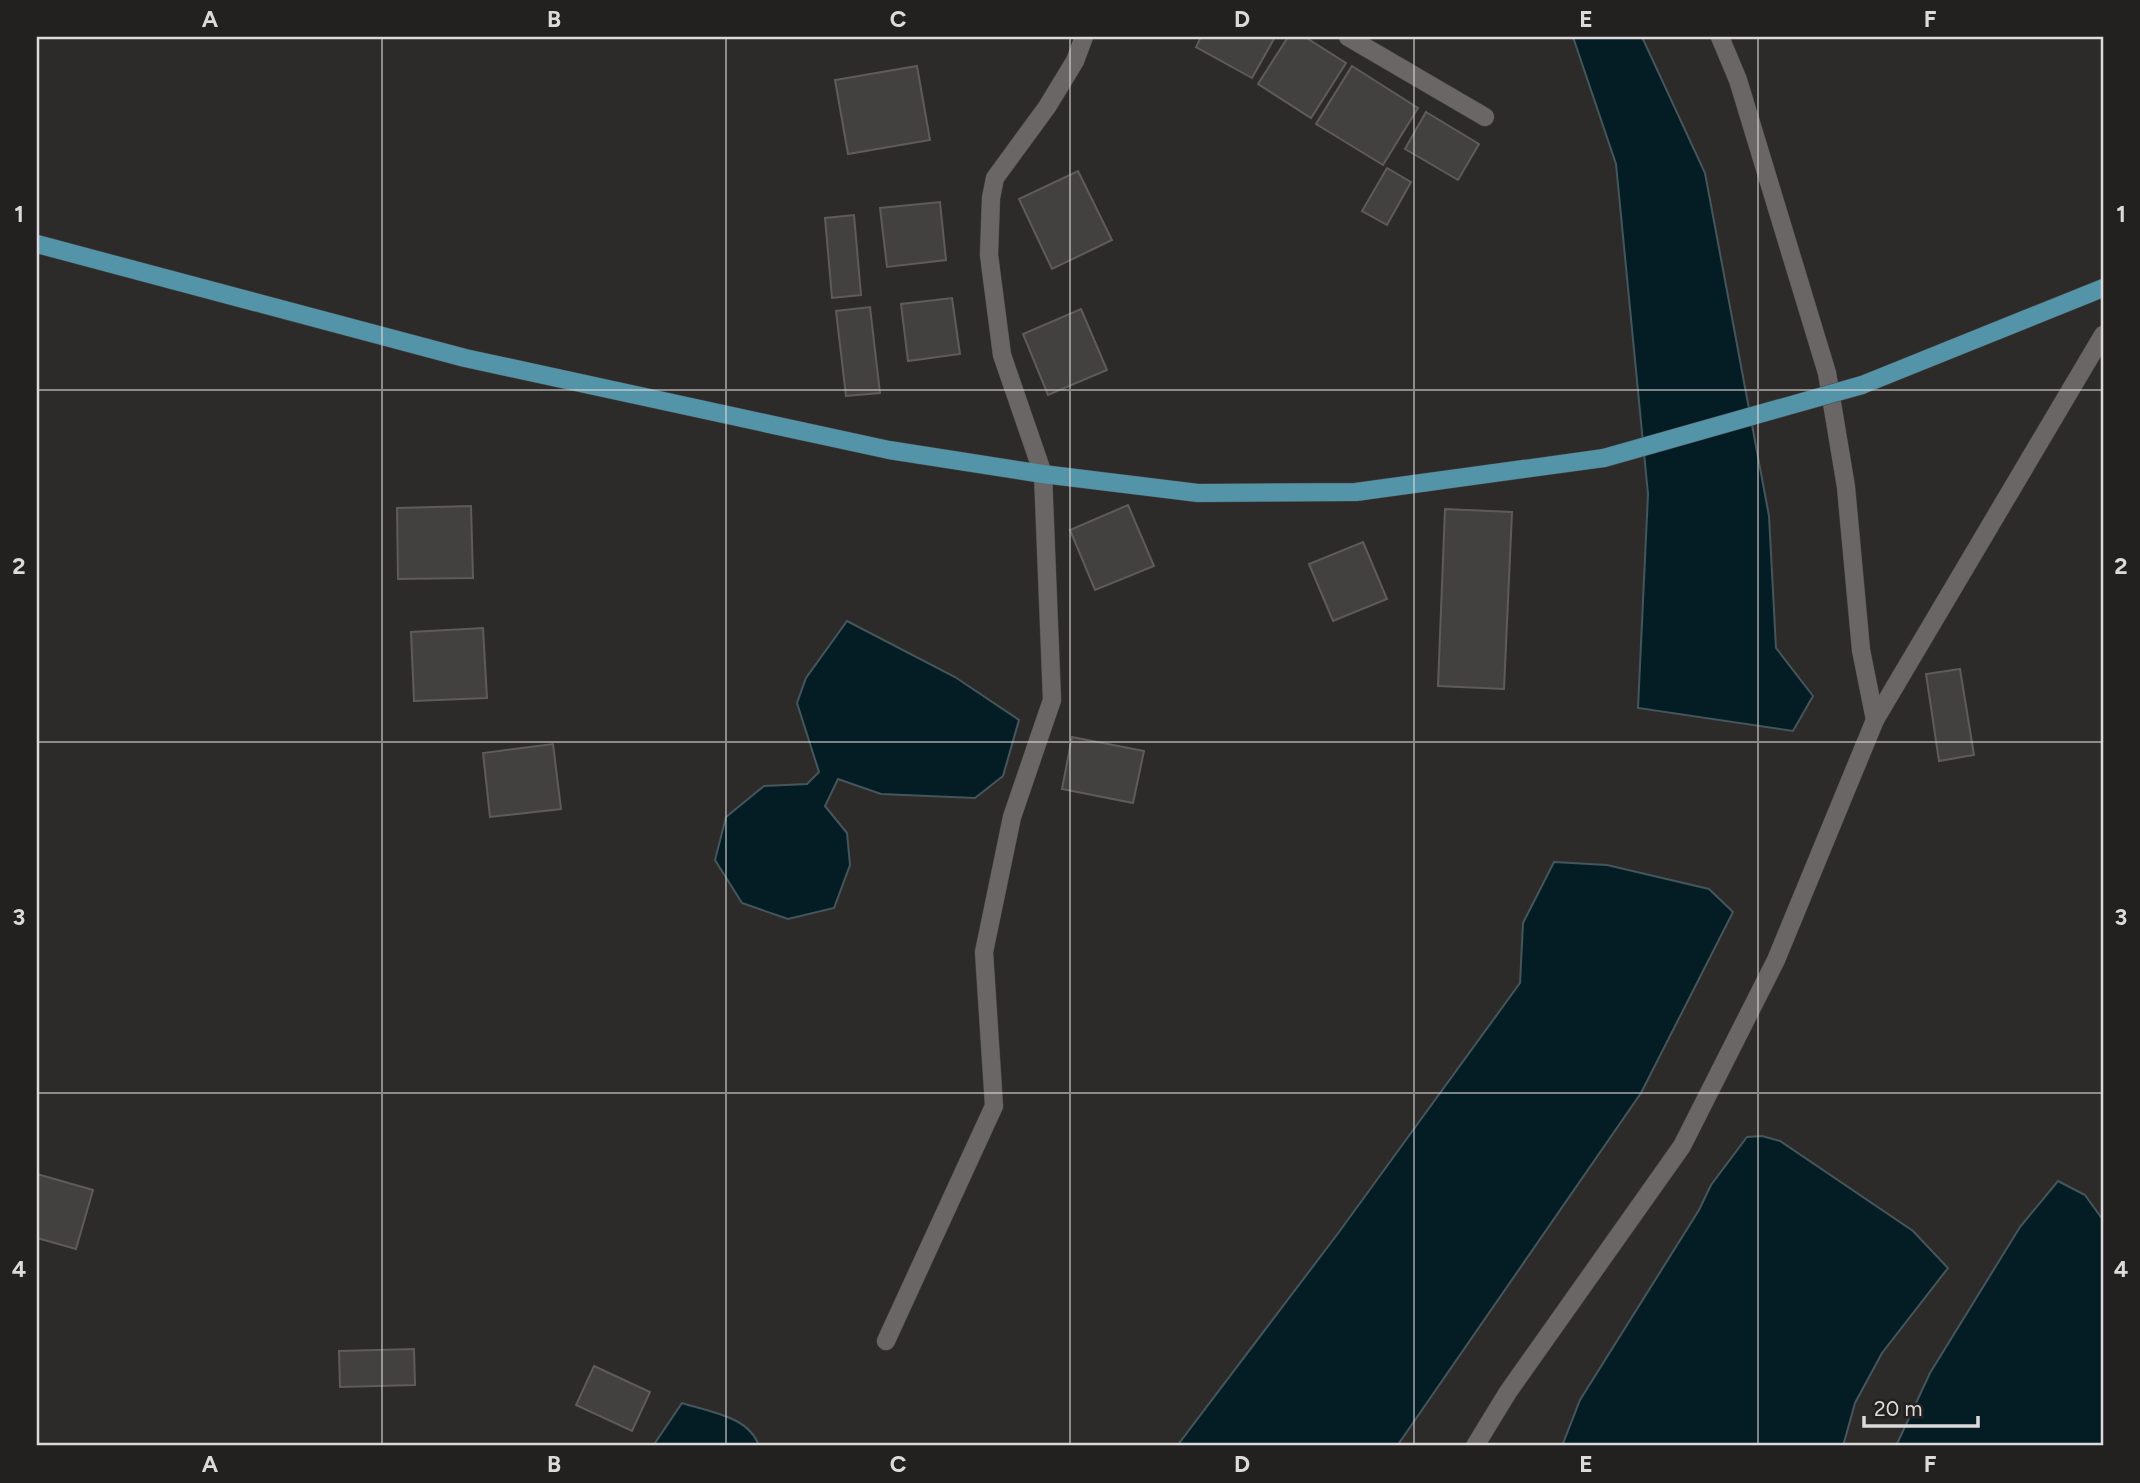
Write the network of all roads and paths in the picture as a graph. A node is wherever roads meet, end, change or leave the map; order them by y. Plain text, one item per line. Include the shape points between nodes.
1 (1084, 37) edge
2 (1348, 37) edge
3 (1720, 37) edge
4 (1485, 117) dead end
5 (37, 244) edge
6 (2103, 288) edge
7 (2103, 335) edge
8 (1043, 474) junction
9 (1875, 720) junction
10 (886, 1341) dead end
11 (1475, 1446) edge

1 - 8 street via 1047,107 995,178 991,198 989,255 1002,355
2 - 4 street
3 - 9 street via 1738,80 1827,373 1846,487 1861,650
5 - 8 main road via 465,358 889,450
6 - 8 main road, bridge via 1862,384 1604,458 1356,492 1198,493
7 - 9 street
8 - 10 street via 1052,700 1012,817 984,953 994,1106
9 - 11 street via 1776,960 1682,1146 1507,1392

